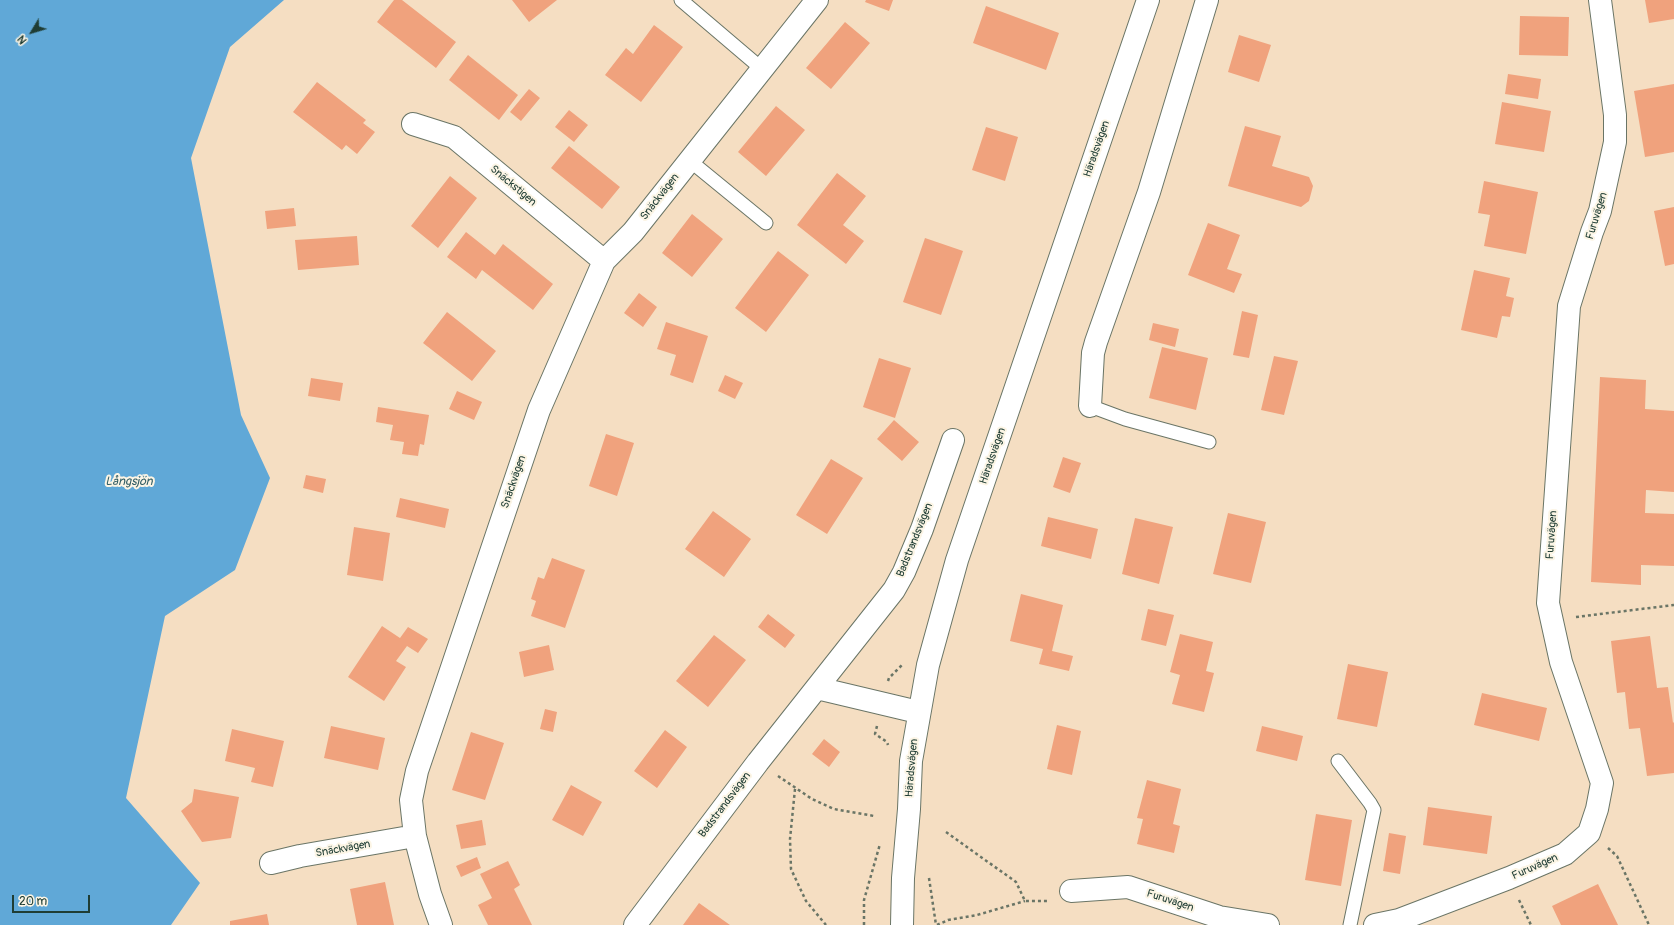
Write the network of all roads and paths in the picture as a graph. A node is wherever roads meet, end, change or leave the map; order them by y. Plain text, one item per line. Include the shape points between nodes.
1 (681, 0) edge
2 (817, 0) edge
3 (1148, 0) edge
4 (1207, 0) edge
5 (1600, 0) edge
6 (762, 68) junction
7 (414, 124) dead end
8 (689, 160) junction
9 (766, 223) dead end
10 (604, 261) junction
11 (1090, 406) joint
12 (953, 440) dead end
13 (1209, 442) dead end
14 (1674, 605) edge
15 (1552, 620) junction
16 (817, 688) junction
17 (918, 712) junction
18 (1338, 761) dead end
19 (758, 762) junction
20 (795, 789) junction
21 (874, 816) dead end
22 (946, 832) dead end
23 (1589, 833) junction
24 (415, 836) junction
25 (271, 863) dead end
26 (929, 877) dead end
27 (1071, 890) joint
28 (1025, 901) junction
29 (441, 925) edge
30 (635, 925) edge
31 (826, 925) edge
32 (902, 925) edge
33 (937, 925) edge
34 (1268, 925) edge
35 (1350, 925) edge
36 (1375, 925) edge
37 (1649, 925) edge

1 - 6 lane
2 - 6 street, Snäckvägen
3 - 17 street, Häradsvägen via 957,560
4 - 11 street via 1149,192 1092,353
5 - 15 street, Furuvägen via 1615,115 1615,142 1600,211 1569,306 1548,603
6 - 8 street, Snäckvägen
7 - 10 street, Snäckstigen via 454,137
8 - 9 lane
8 - 10 street, Snäckvägen via 633,232
10 - 24 street, Snäckvägen via 539,410 417,771 410,800
11 - 13 lane via 1125,419
12 - 16 street, Badstrandsvägen via 904,572 894,590
14 - 15 path
15 - 23 street, Furuvägen via 1561,662 1602,783
16 - 17 street
16 - 19 street, Badstrandsvägen
17 - 32 street, Häradsvägen via 911,761
18 - 35 lane via 1374,810
19 - 20 path
19 - 30 street, Badstrandsvägen
20 - 21 path via 834,809
20 - 31 path via 790,839 791,869 806,901
22 - 28 path via 1016,882
23 - 36 street, Furuvägen via 1565,854 1399,920
23 - 37 path via 1617,856
24 - 25 street, Snäckvägen
24 - 29 street, Snäckvägen
26 - 33 path
27 - 28 path via 1068,902
27 - 34 street, Furuvägen via 1128,887 1219,917
28 - 33 path

